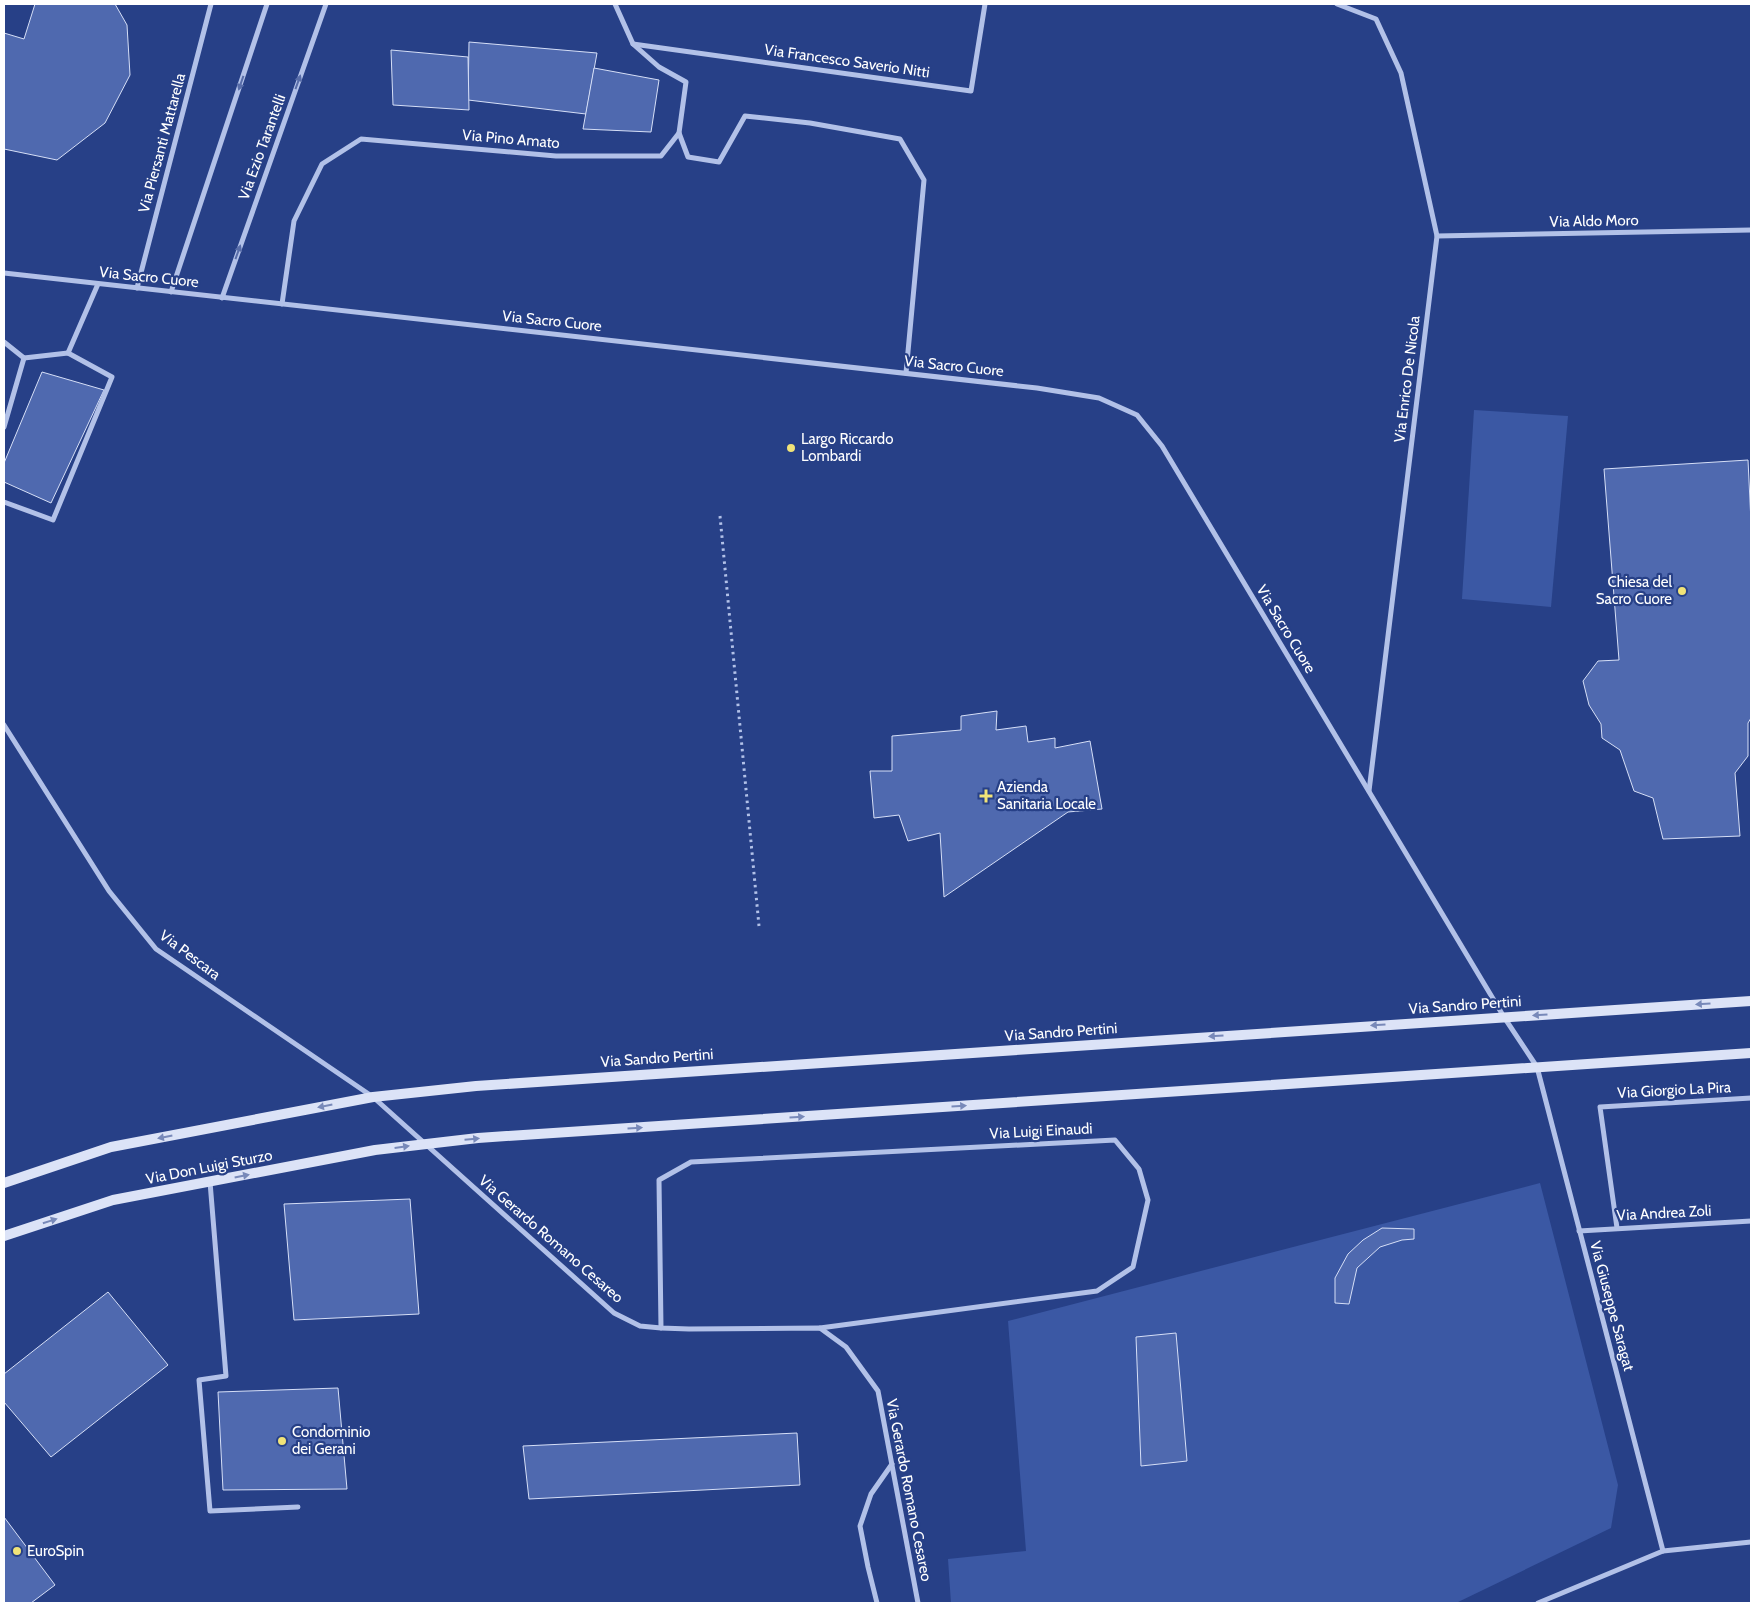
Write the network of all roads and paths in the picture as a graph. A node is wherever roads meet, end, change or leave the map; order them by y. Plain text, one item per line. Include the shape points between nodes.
1 (212, 4) edge
2 (267, 4) edge
3 (326, 4) edge
4 (615, 4) edge
5 (985, 4) edge
6 (1338, 4) edge
7 (633, 44) junction
8 (679, 133) junction
9 (1751, 230) edge
10 (1437, 236) junction
11 (4, 273) edge
12 (98, 284) junction
13 (137, 288) junction
14 (171, 292) junction
15 (222, 298) junction
16 (282, 304) junction
17 (4, 342) edge
18 (68, 353) junction
19 (24, 358) junction
20 (906, 373) junction
21 (4, 427) edge
22 (4, 502) edge
23 (720, 516) dead end
24 (4, 725) edge
25 (1369, 792) junction
26 (759, 926) dead end
27 (1751, 1000) edge
28 (1504, 1017) junction
29 (1751, 1053) edge
30 (1537, 1067) junction
31 (372, 1097) junction
32 (1751, 1098) edge
33 (424, 1144) junction
34 (210, 1182) junction
35 (4, 1183) edge
36 (1751, 1221) edge
37 (1616, 1228) junction
38 (1579, 1231) junction
39 (4, 1236) edge
40 (662, 1328) junction
41 (820, 1328) junction
42 (892, 1464) junction
43 (298, 1507) dead end
44 (1751, 1542) edge
45 (1663, 1552) junction
46 (877, 1603) edge
47 (918, 1603) edge
48 (1538, 1603) edge

1 - 13 street, Via Piersanti Mattarella
2 -> 14 street
15 -> 3 street, Via Ezio Tarantelli
4 - 7 street
5 - 7 street, Via Francesco Saverio Nitti via 971,91
6 - 10 street, Via Enrico De Nicola via 1376,19 1401,73
7 - 8 street via 659,67 686,82
8 - 16 street, Via Pino Amato via 661,156 556,156 362,139 322,164 294,221
8 - 20 street via 688,157 719,162 745,116 810,123 900,139 924,180
9 - 10 street, Via Aldo Moro
10 - 25 street, Via Enrico De Nicola
11 - 12 street, Via Sacro Cuore
12 - 13 street, Via Sacro Cuore
12 - 18 street
13 - 14 street, Via Sacro Cuore
14 - 15 street, Via Sacro Cuore
15 - 16 street, Via Sacro Cuore
16 - 20 street, Via Sacro Cuore
17 - 19 street
18 - 19 street
18 - 22 street via 112,377 53,520
19 - 21 street
20 - 25 street, Via Sacro Cuore via 1099,398 1137,415 1162,446
23 - 26 path
24 - 31 street, Via Pescara via 109,891 156,949
25 - 28 street, Via Sacro Cuore
27 -> 28 street, Via Sandro Pertini
28 - 30 street, Via Sacro Cuore
28 -> 31 street, Via Sandro Pertini via 476,1086
29 - 30 street
33 -> 30 street
30 - 38 street, Via Giuseppe Saragat
31 - 33 street, Via Pescara
31 -> 35 street via 111,1147
32 - 37 street, Via Giorgio La Pira via 1600,1107
34 -> 33 street, Via Don Luigi Sturzo via 375,1150
33 - 40 street, Via Gerardo Romano Cesareo via 614,1313 640,1326
39 -> 34 street, Via Don Luigi Sturzo via 113,1200
34 - 43 street via 226,1376 199,1380 210,1511
36 - 37 street, Via Andrea Zoli
37 - 38 street, Via Andrea Zoli
38 - 45 street, Via Giuseppe Saragat
40 - 41 street, Via Gerardo Romano Cesareo
40 - 41 street, Via Luigi Einaudi via 659,1180 692,1162 1115,1140 1139,1169 1148,1200 1133,1267 1097,1291
41 - 42 street, Via Gerardo Romano Cesareo via 846,1347 878,1391
42 - 46 street via 871,1494 860,1526
42 - 47 street, Via Gerardo Romano Cesareo
44 - 45 street
45 - 48 street

